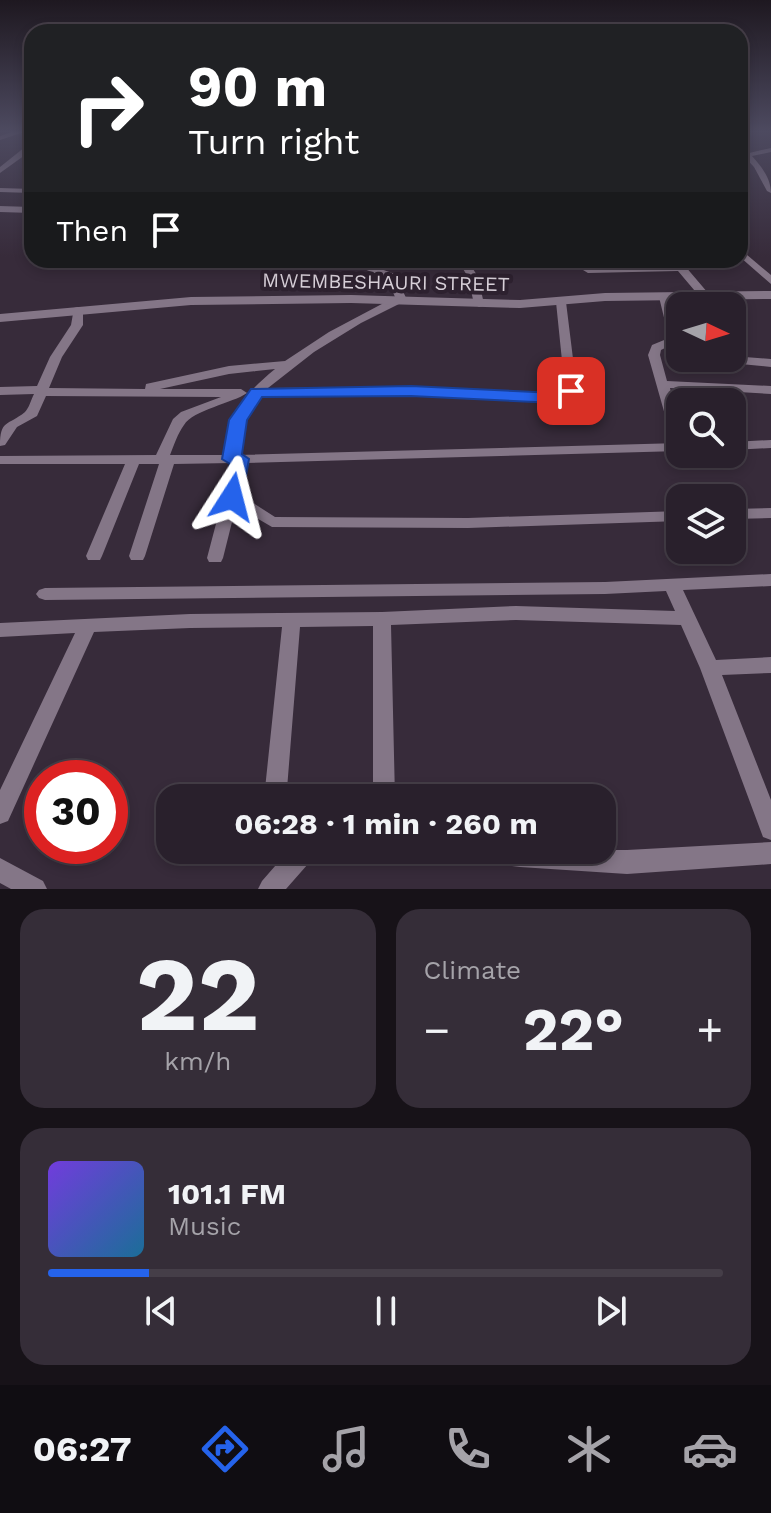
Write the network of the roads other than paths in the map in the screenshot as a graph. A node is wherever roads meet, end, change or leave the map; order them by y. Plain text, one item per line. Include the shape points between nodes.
1 (760, 173) edge
2 (0, 190) edge
3 (24, 190) edge
4 (771, 191) edge
5 (0, 209) edge
6 (24, 210) edge
7 (748, 259) edge
8 (368, 268) edge
9 (467, 268) edge
10 (588, 270) dead end
11 (771, 281) edge
12 (702, 292) edge
13 (746, 295) edge
14 (771, 295) edge
15 (664, 297) joint
16 (400, 300) junction
17 (561, 302) junction
18 (479, 304) junction
19 (78, 310) junction
20 (0, 318) edge
21 (746, 361) edge
22 (771, 363) edge
23 (288, 364) junction
24 (661, 384) junction
25 (260, 390) junction
26 (771, 390) edge
27 (0, 391) edge
28 (39, 391) junction
29 (134, 392) junction
30 (241, 393) junction
31 (666, 400) edge
32 (0, 442) edge
33 (771, 444) edge
34 (746, 445) edge
35 (666, 447) edge
36 (134, 459) junction
37 (164, 459) junction
38 (236, 459) junction
39 (0, 460) edge
40 (232, 497) junction
41 (771, 513) edge
42 (746, 514) edge
43 (666, 516) edge
44 (94, 556) dead end
45 (137, 556) dead end
46 (215, 558) dead end
47 (771, 580) edge
48 (672, 585) junction
49 (45, 594) dead end
50 (685, 618) junction
51 (292, 619) junction
52 (382, 619) junction
53 (87, 627) junction
54 (0, 630) edge
55 (771, 665) edge
56 (710, 668) junction
57 (276, 784) edge
58 (384, 784) edge
59 (0, 814) edge
60 (771, 829) edge
61 (771, 853) edge
62 (616, 861) edge
63 (292, 864) edge
64 (0, 870) edge
65 (35, 889) edge
66 (270, 889) edge

1 - 4 street
2 - 3 street
5 - 6 street
7 - 11 street
8 - 16 street via 391,276
9 - 18 street
10 - 12 street via 684,269
13 - 14 street, MWEMBESHAURI STREET
15 - 17 street, MWEMBESHAURI STREET
15 - 24 street via 676,333 672,342 656,348
16 - 18 street, MWEMBESHAURI STREET
16 - 19 street, MWEMBESHAURI STREET via 191,301
16 - 23 street
17 - 18 street, MWEMBESHAURI STREET
17 - 25 street via 571,391 565,398
19 - 20 street, MWEMBESHAURI STREET
19 - 28 street via 77,325
21 - 22 street
23 - 25 street
23 - 29 street via 208,373
24 - 26 street
24 - 31 street
25 - 30 street
25 - 38 street via 238,420
27 - 28 street
28 - 29 street
28 - 32 street via 32,413 12,424
29 - 30 street
30 - 37 street via 186,415 178,422
33 - 34 street
35 - 38 street
36 - 37 street
36 - 39 street
36 - 44 street
37 - 38 street
37 - 45 street
38 - 40 street
40 - 43 street via 272,522
40 - 46 street
41 - 42 street
47 - 48 street
48 - 49 street
48 - 50 street
50 - 52 street via 516,613
50 - 56 street
51 - 52 street
51 - 53 street
51 - 57 street
52 - 58 street
53 - 54 street
53 - 59 street
55 - 56 street
56 - 60 street
61 - 62 street
63 - 66 street
64 - 65 street

